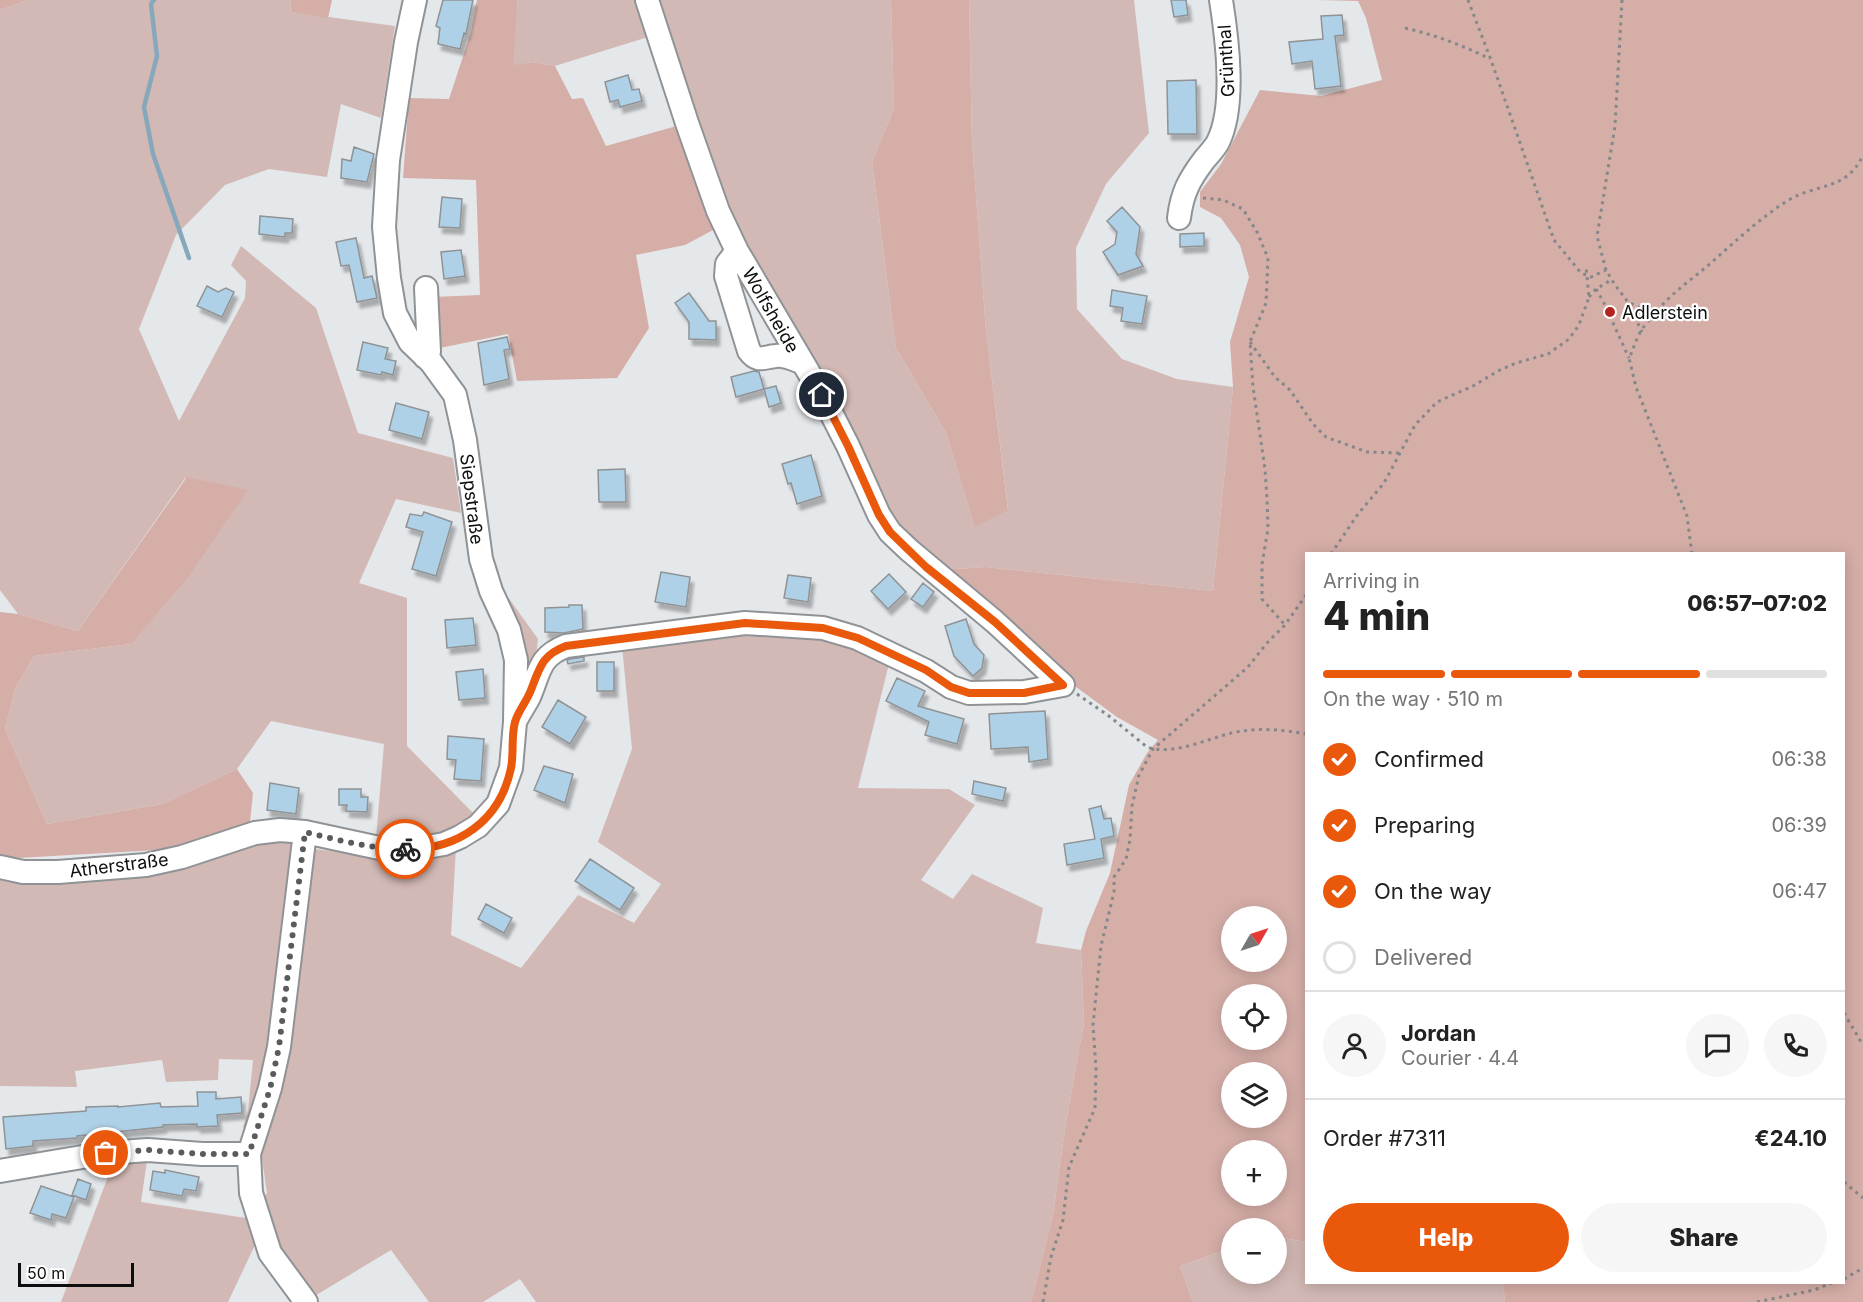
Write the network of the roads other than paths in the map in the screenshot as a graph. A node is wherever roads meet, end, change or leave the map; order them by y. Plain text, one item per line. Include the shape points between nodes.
1 (415, 0) edge
2 (646, 0) edge
3 (1221, 0) edge
4 (1181, 208) road end
5 (737, 252) junction
6 (426, 288) dead end
7 (425, 357) junction
8 (801, 362) junction
9 (515, 722) junction
10 (305, 832) junction
11 (0, 867) edge
12 (249, 1154) junction
13 (0, 1171) edge
14 (306, 1302) edge

1 - 7 street, Siepstraße via 388,160 384,227 395,314 410,342
2 - 5 street, Wolfsheide via 718,212
3 - 4 street, Grünthal via 1229,105 1218,142 1191,177
5 - 8 street, Wolfsheide
5 - 8 street via 727,264 726,276 749,351 762,360 777,356
6 - 7 street via 429,351
7 - 9 street, Siepstraße via 455,395 465,440 480,559 509,630 516,660
8 - 9 street, Wolfsheide via 822,395 890,532 1063,685 1024,693 969,693 858,638 823,628 745,623 566,646 553,651 542,663
9 - 10 street, Siepstraße via 511,768 498,804 478,826 460,837 416,849 384,849
10 - 11 street, Atherstraße via 255,832 146,865 58,872 23,872
10 - 12 street via 279,1047
12 - 13 street via 148,1150
12 - 14 street via 251,1193 270,1253

